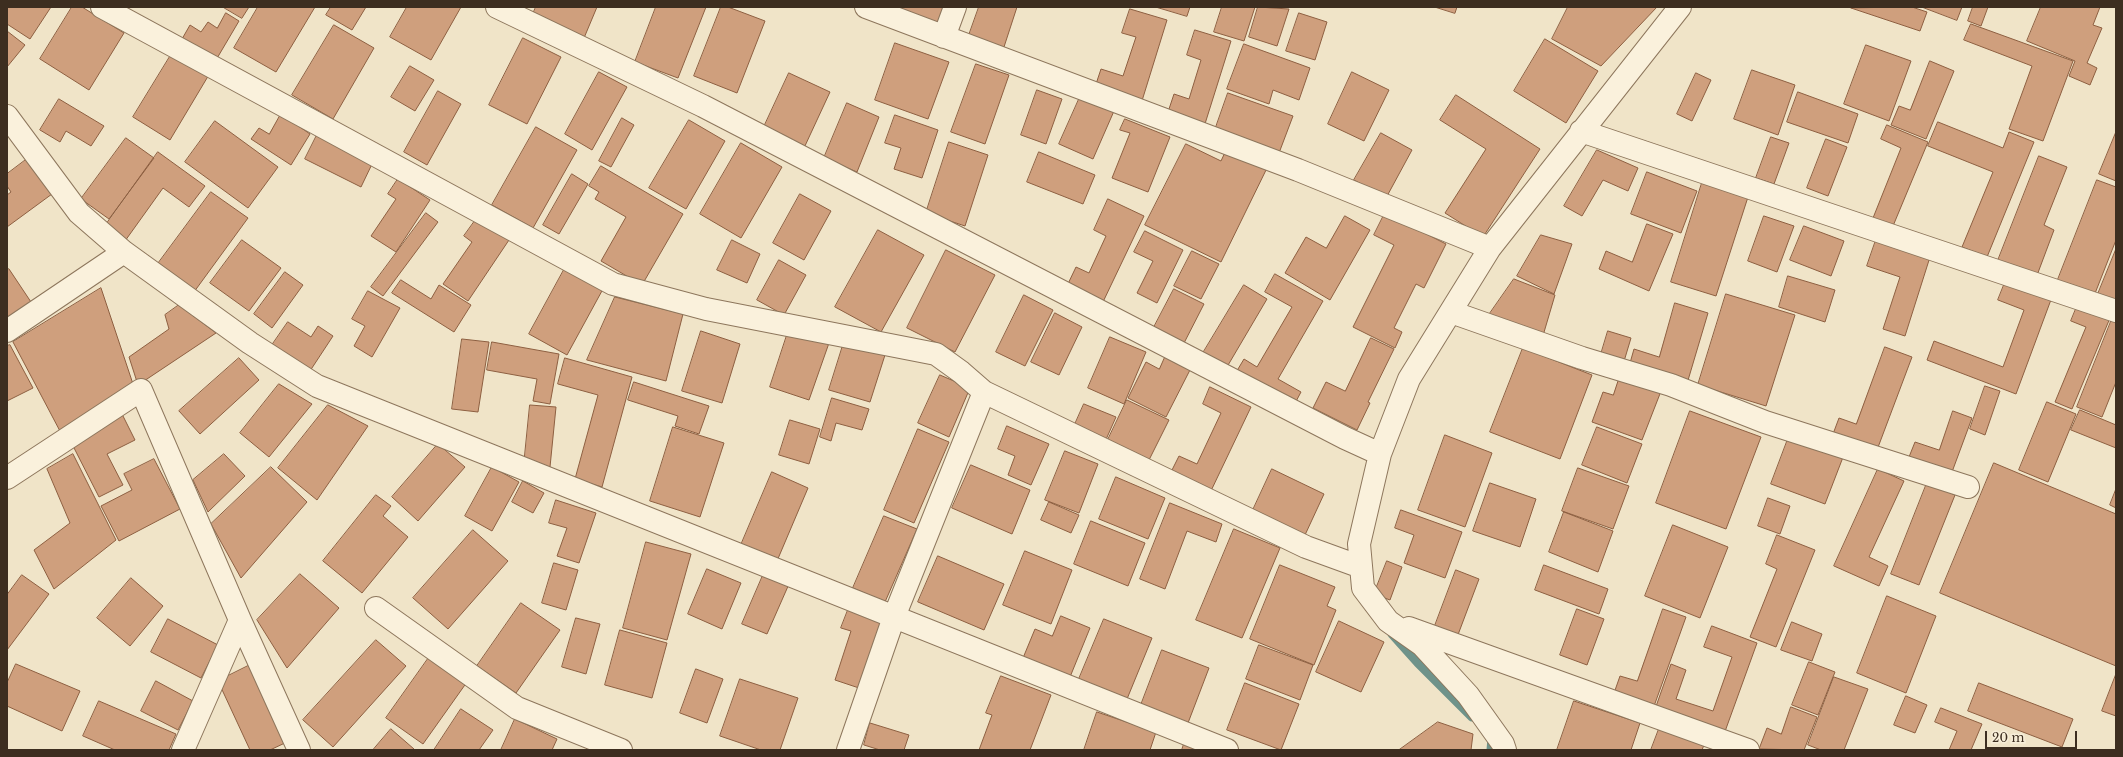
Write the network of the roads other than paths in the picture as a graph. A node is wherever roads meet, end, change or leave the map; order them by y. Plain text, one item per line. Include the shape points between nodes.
1 (102, 7) edge
2 (497, 7) edge
3 (866, 7) edge
4 (956, 7) edge
5 (1680, 7) edge
6 (944, 37) junction
7 (7, 116) edge
8 (1581, 131) junction
9 (1490, 248) junction
10 (124, 252) junction
11 (2116, 310) edge
12 (1451, 312) junction
13 (7, 331) edge
14 (984, 392) junction
15 (1380, 454) junction
16 (7, 478) edge
17 (1968, 487) dead end
18 (1361, 567) junction
19 (376, 608) dead end
20 (894, 617) junction
21 (240, 620) junction
22 (1388, 621) junction
23 (183, 750) edge
24 (299, 750) edge
25 (621, 750) edge
26 (848, 750) edge
27 (1227, 750) edge
28 (1505, 750) edge
29 (1748, 750) edge

1 - 14 street via 614,284 706,309 936,354
2 - 15 street via 703,106
3 - 6 street
4 - 6 street
5 - 8 street
6 - 9 street via 1298,170
7 - 10 street via 79,213
8 - 9 street
8 - 11 street
9 - 12 street
10 - 13 street
10 - 20 street via 250,343 317,386
12 - 15 street via 1409,379
12 - 17 street via 1582,358 1671,385 1765,422
14 - 18 street via 1306,547
14 - 20 street
15 - 18 street via 1359,544
16 - 21 street via 141,390
18 - 22 street via 1364,588
19 - 25 street via 518,708
20 - 26 street
20 - 27 street
21 - 23 street
21 - 24 street
22 - 28 street via 1422,645 1468,695
22 - 29 street

